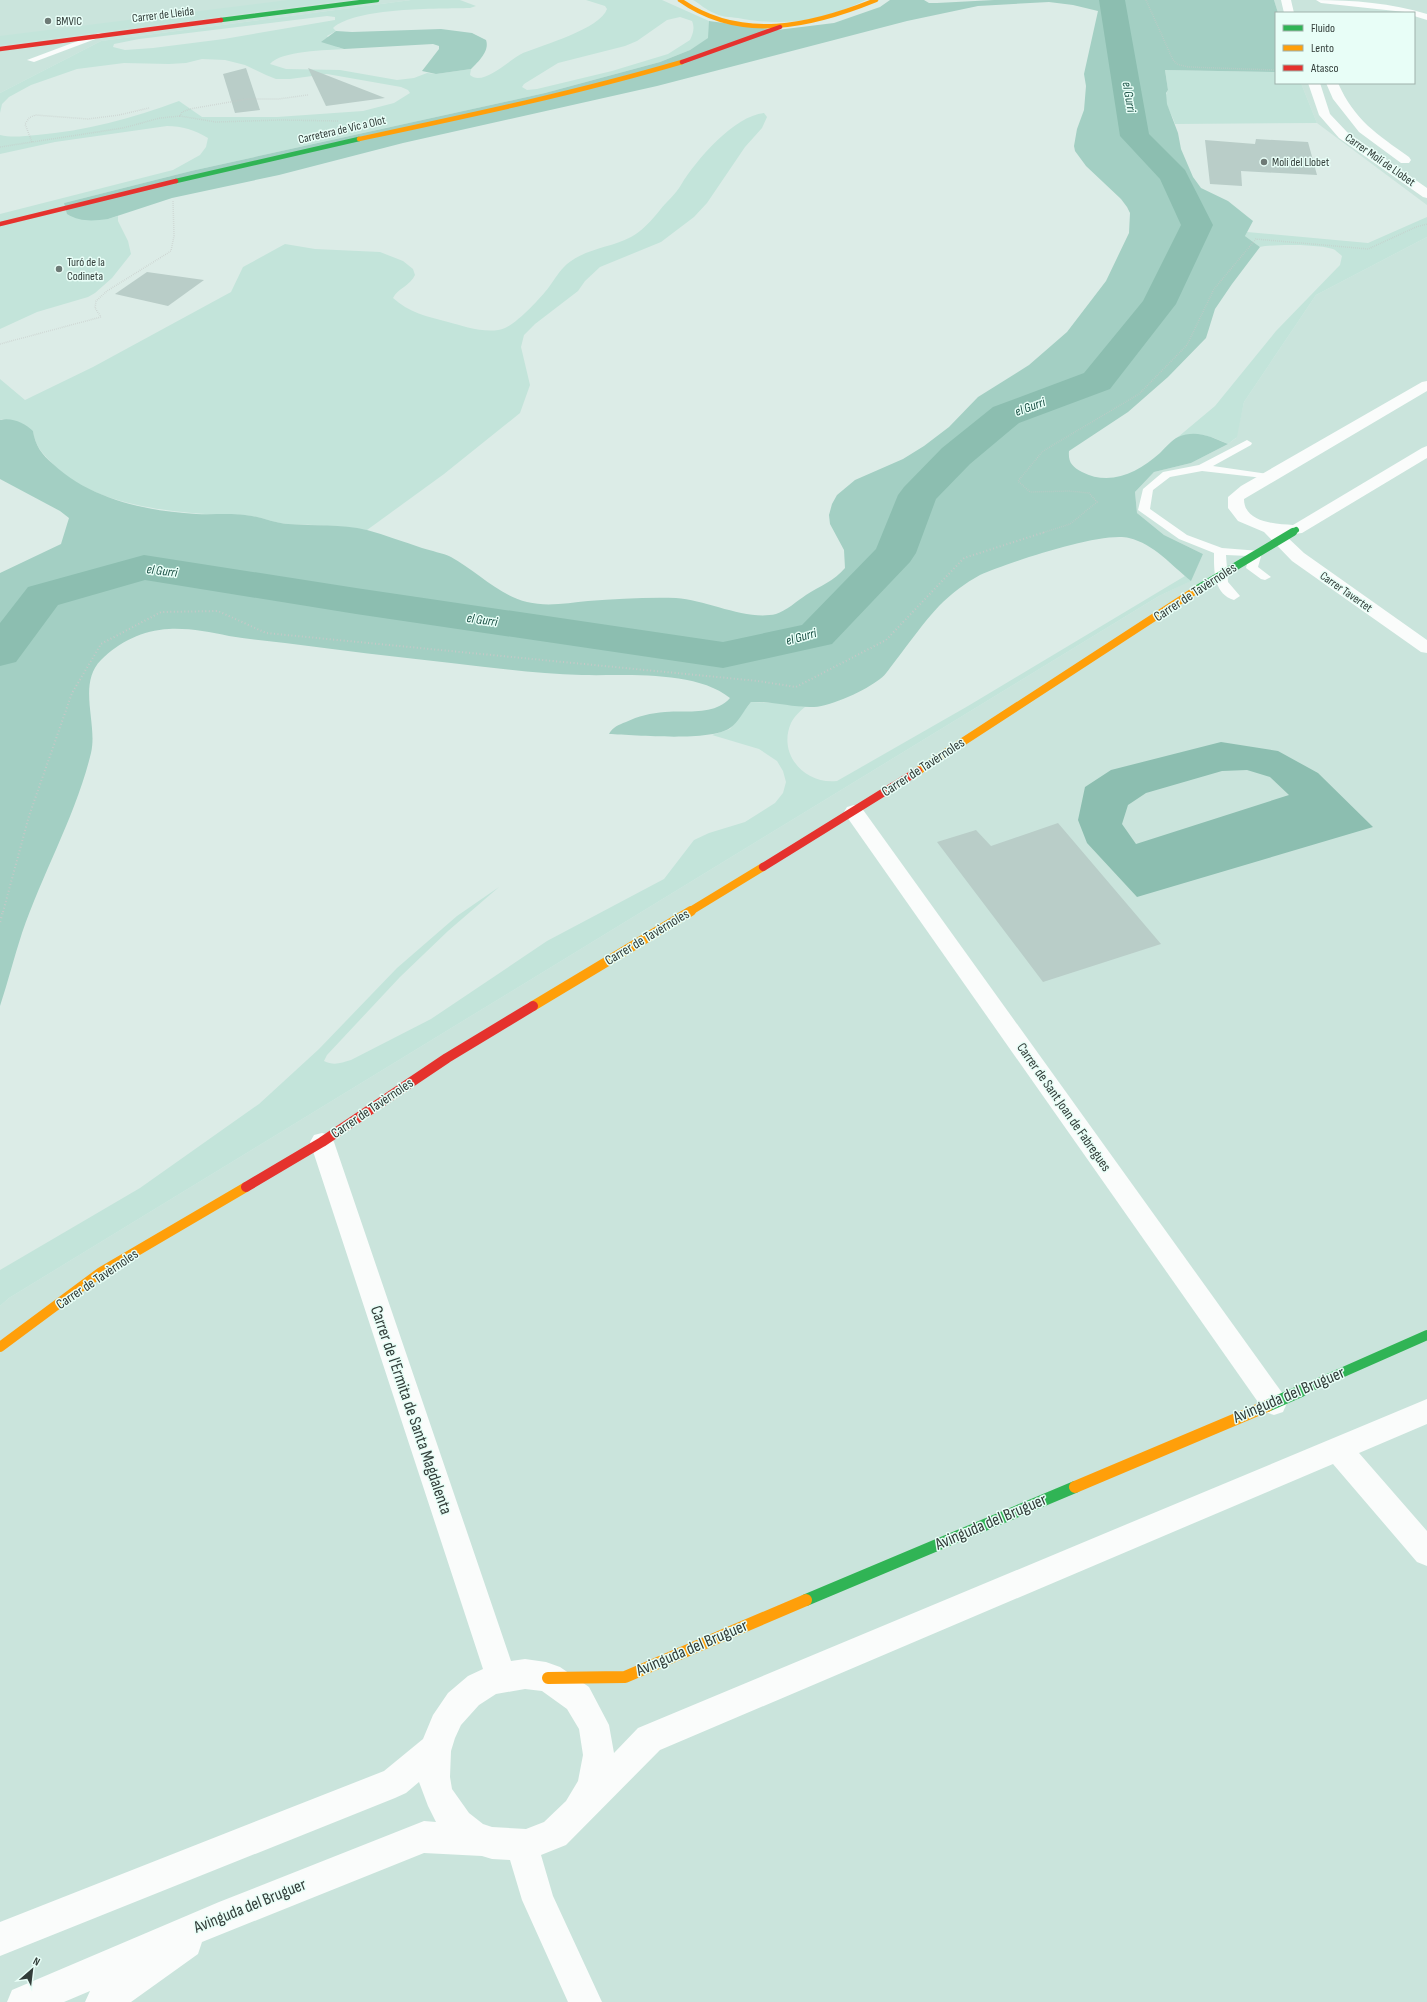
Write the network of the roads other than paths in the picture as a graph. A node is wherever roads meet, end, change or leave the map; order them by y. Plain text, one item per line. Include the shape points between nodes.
1 (377, 0) edge
2 (680, 0) edge
3 (876, 0) edge
4 (1286, 0) edge
5 (1321, 0) edge
6 (1401, 0) edge
7 (1346, 4) junction
8 (1427, 8) edge
9 (1317, 10) dead end
10 (1289, 12) edge
11 (1411, 12) edge
12 (1415, 13) edge
13 (1427, 17) edge
14 (716, 20) junction
15 (780, 27) junction
16 (102, 36) junction
17 (0, 49) edge
18 (31, 60) dead end
19 (690, 60) junction
20 (1314, 84) edge
21 (1332, 84) edge
22 (1414, 166) dead end
23 (1427, 194) edge
24 (0, 224) edge
25 (1427, 385) edge
26 (1247, 443) dead end
27 (1427, 451) edge
28 (1202, 468) junction
29 (1268, 477) junction
30 (1275, 534) junction
31 (1220, 551) junction
32 (1256, 553) junction
33 (1220, 576) junction
34 (1266, 578) dead end
35 (1234, 596) dead end
36 (1427, 648) edge
37 (854, 812) junction
38 (322, 1142) junction
39 (1427, 1335) edge
40 (0, 1347) edge
41 (1274, 1403) junction
42 (1427, 1410) edge
43 (1338, 1449) junction
44 (1427, 1552) edge
45 (501, 1677) junction
46 (548, 1678) junction
47 (436, 1749) junction
48 (586, 1803) junction
49 (483, 1841) junction
50 (522, 1846) junction
51 (65, 1915) junction
52 (219, 1918) junction
53 (0, 1924) edge
54 (0, 1939) edge
55 (24, 2002) edge
56 (102, 2002) edge
57 (585, 2002) edge

1 - 16 street, Carrer de Lleida
2 - 14 street
3 - 15 street via 830,19
4 - 10 street
5 - 7 street
6 - 8 street
7 - 9 street
7 - 11 street via 1374,5
12 - 13 street
14 - 15 street
14 - 19 street, Carretera de Vic a Olot via 722,24 722,34 715,45
15 - 19 street, Carretera de Vic a Olot
16 - 17 street, Carrer de Lleida
16 - 18 lane
19 - 24 street, Carretera de Vic a Olot via 481,113 366,136
20 - 23 street, Carrer Molí de Llobet via 1325,115 1343,135
21 - 22 street, Carrer Molí de Llobet via 1339,99 1363,130
25 - 29 street
26 - 28 lane
27 - 30 street via 1296,530
28 - 29 lane
28 - 31 lane via 1167,474 1148,489 1144,510 1183,537
29 - 30 street via 1236,497 1236,508 1244,518
30 - 32 street, Carrer de Tavèrnoles
30 - 36 street, Carrer Tavertet via 1298,557
31 - 32 lane
31 - 33 lane
32 - 33 street, Carrer de Tavèrnoles
32 - 34 lane via 1252,568
33 - 35 lane via 1225,590
33 - 37 street, Carrer de Tavèrnoles
37 - 38 street, Carrer de Tavèrnoles via 447,1058
37 - 41 street, Carrer de Sant Joan de Fabregues
38 - 40 street, Carrer de Tavèrnoles via 101,1272
38 - 45 street, Carrer de l'Ermita de Santa Magdalenta
39 - 41 street, Avinguda del Bruguer
41 - 46 street, Avinguda del Bruguer via 625,1677
42 - 43 street
43 - 44 street
43 - 48 street via 649,1738
45 - 46 street via 525,1674
45 - 47 street via 478,1687 458,1704 444,1724
46 - 48 street via 568,1689 585,1706 596,1728 600,1753 596,1778
47 - 49 street via 434,1778 443,1805 459,1826
47 - 51 street via 395,1782
48 - 50 street via 569,1823 547,1838
49 - 50 street via 502,1846
49 - 52 street, Avinguda del Bruguer via 424,1837
50 - 57 street via 538,1900
51 - 53 street
51 - 54 street
52 - 55 street, Avinguda del Bruguer
52 - 56 street

